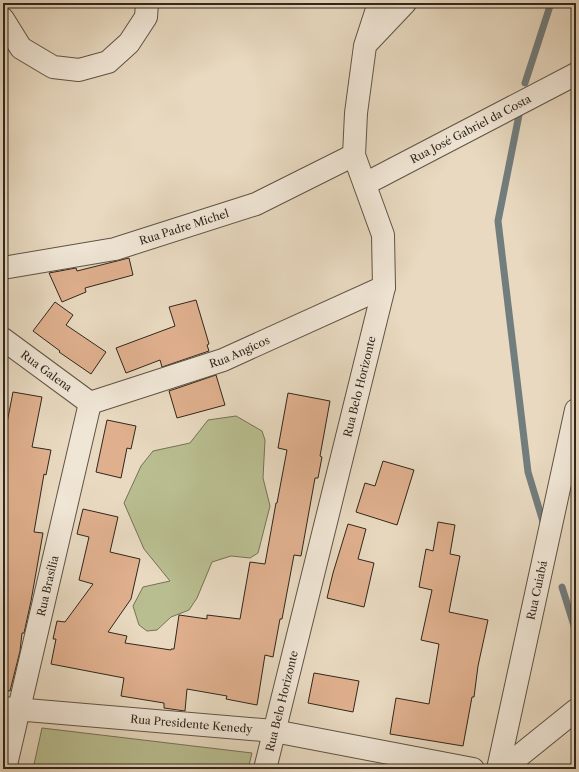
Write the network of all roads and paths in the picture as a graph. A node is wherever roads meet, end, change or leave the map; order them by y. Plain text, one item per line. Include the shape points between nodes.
1 (147, 3) edge
2 (379, 3) edge
3 (405, 3) edge
4 (3, 19) edge
5 (365, 46) junction
6 (576, 74) edge
7 (354, 155) junction
8 (365, 184) junction
9 (3, 268) edge
10 (384, 287) junction
11 (3, 338) edge
12 (90, 403) junction
13 (576, 410) edge
14 (11, 709) edge
15 (576, 710) edge
16 (274, 732) junction
17 (5, 769) edge
18 (265, 769) edge
19 (473, 769) edge
20 (498, 769) edge
21 (503, 769) edge

1 - 4 street via 146,17 129,43 108,62 79,70 53,67 21,48
2 - 5 street, Rua Belo Horizonte
3 - 5 street
5 - 7 street, Rua Belo Horizonte via 356,114
6 - 8 street, Rua José Gabriel da Costa
7 - 8 street, Rua Belo Horizonte
7 - 9 street, Rua Padre Michel via 256,204 115,249
8 - 10 street, Rua Belo Horizonte via 383,235
10 - 12 street, Rua Angicos via 223,360
10 - 16 street, Rua Belo Horizonte
11 - 12 street, Rua Galena
12 - 14 street, Rua Brasília
13 - 20 street, Rua Cuiabá
14 - 16 street, Rua Presidente Kenedy
14 - 17 street, Rua Brasília
15 - 21 street
16 - 18 street, Rua Belo Horizonte
16 - 19 street, Rua Presidente Kenedy

